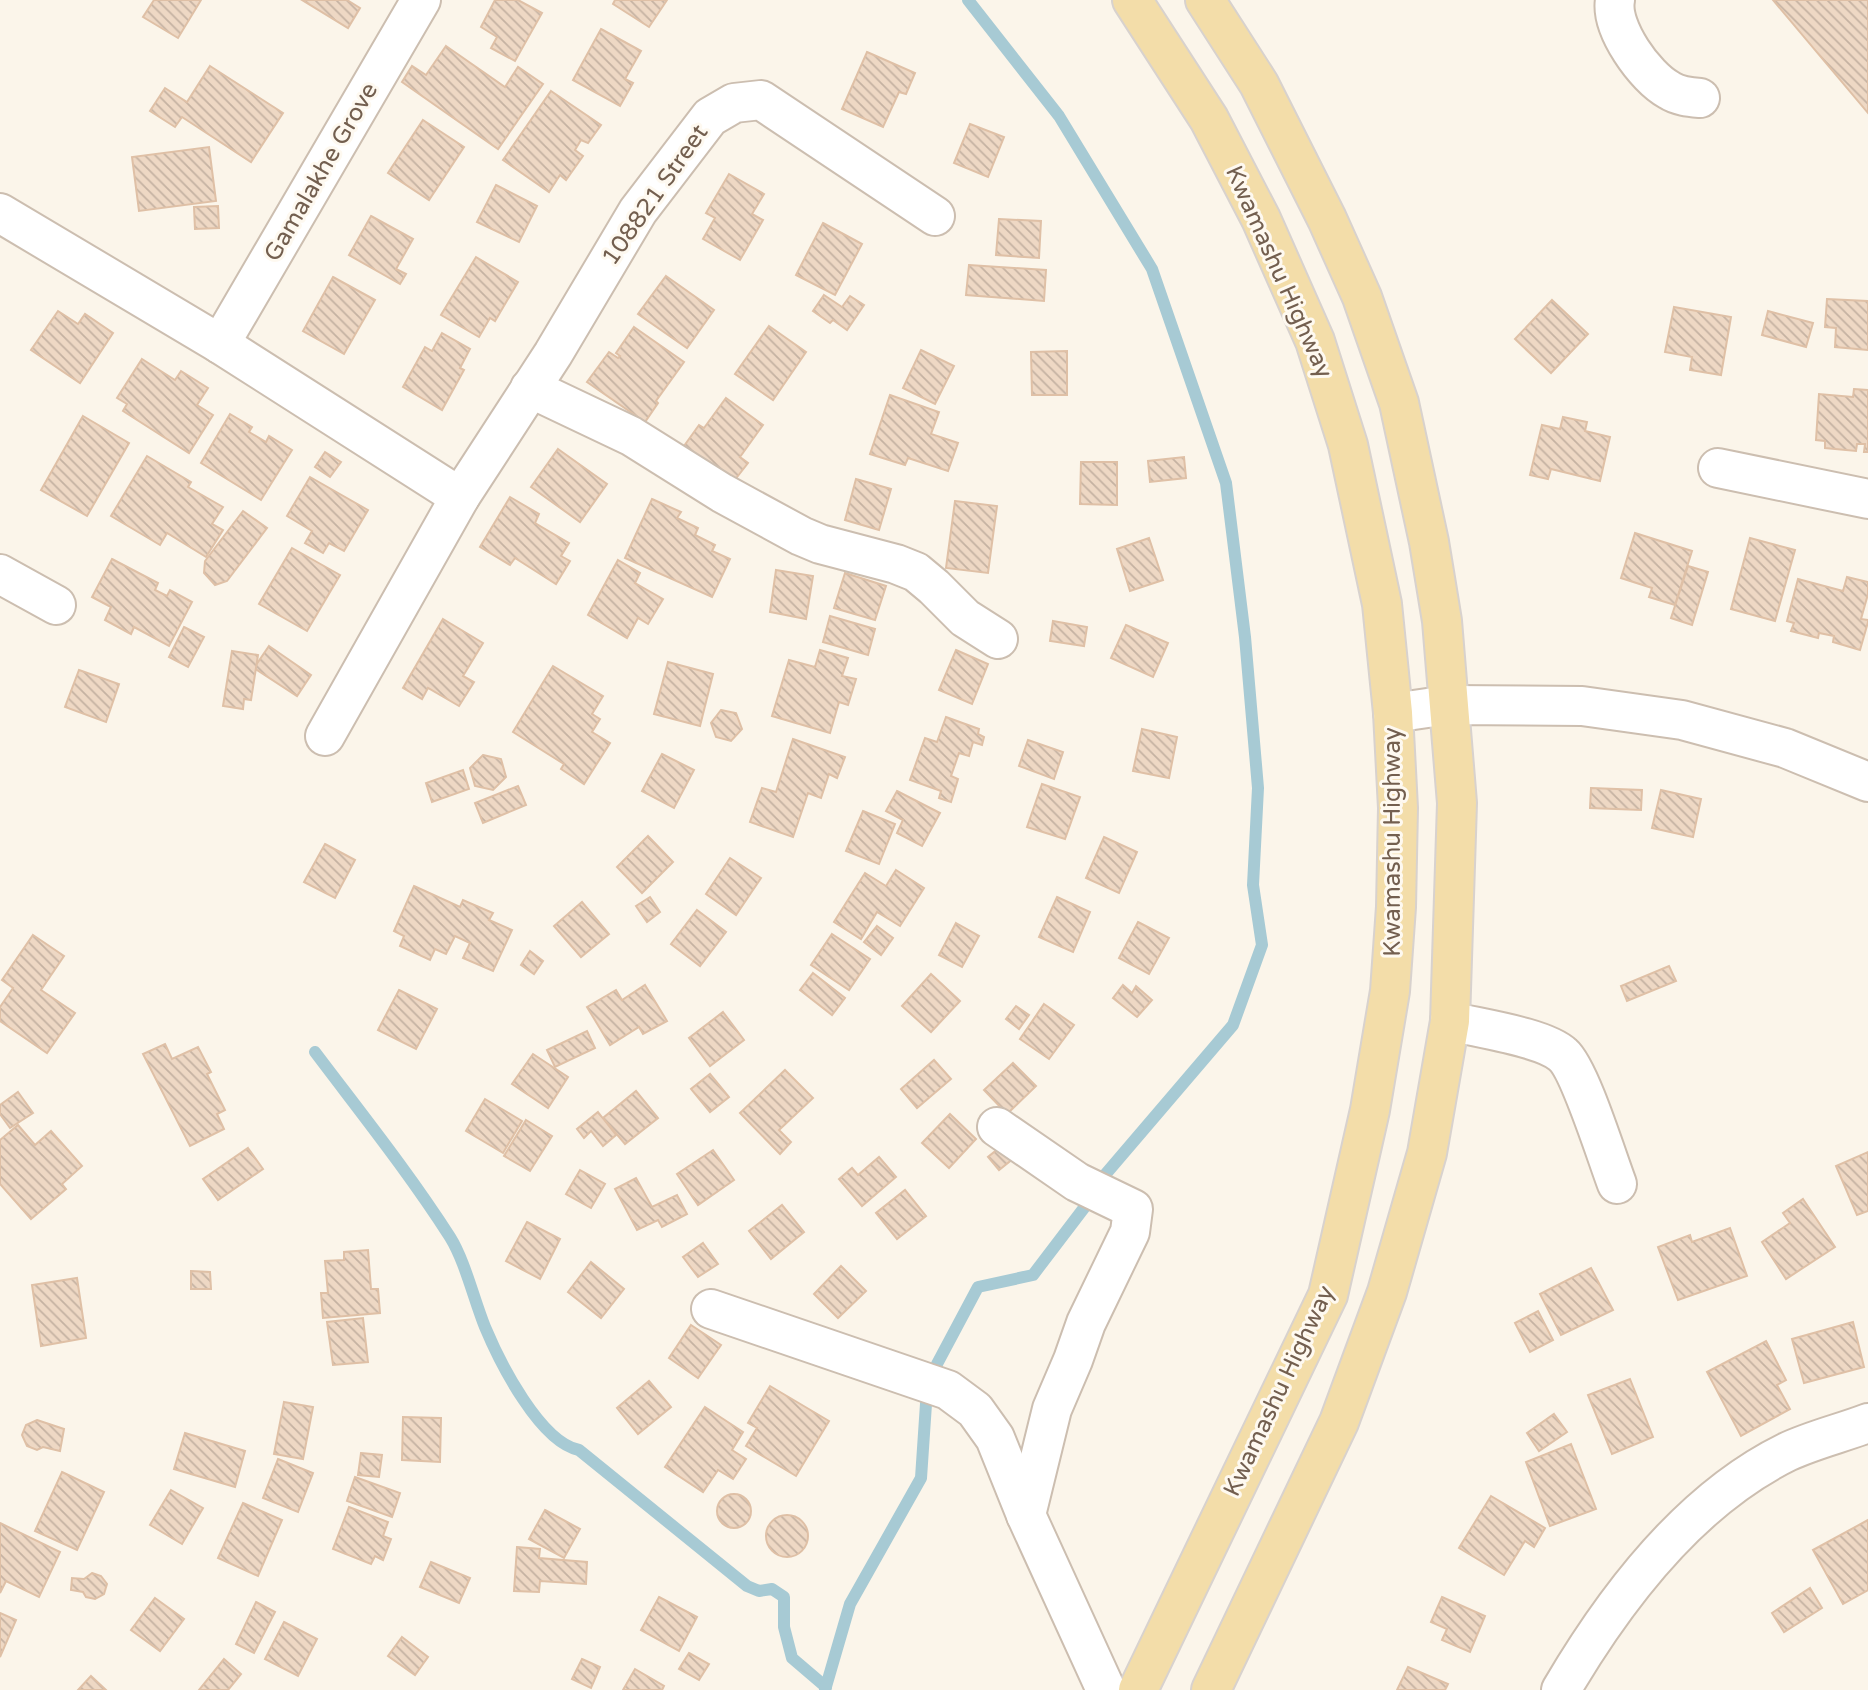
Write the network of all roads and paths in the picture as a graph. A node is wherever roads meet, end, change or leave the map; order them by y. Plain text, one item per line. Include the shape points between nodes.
1 (421, 0) edge
2 (1132, 0) edge
3 (1205, 0) edge
4 (1615, 0) edge
5 (1700, 98) dead end
6 (0, 213) edge
7 (935, 216) dead end
8 (220, 344) junction
9 (530, 388) junction
10 (1718, 468) dead end
11 (460, 497) junction
12 (1868, 499) edge
13 (0, 575) edge
14 (56, 605) dead end
15 (998, 639) dead end
16 (1448, 705) junction
17 (1393, 713) junction
18 (325, 736) dead end
19 (1864, 770) edge
20 (1450, 1021) junction
21 (997, 1128) dead end
22 (1617, 1184) dead end
23 (711, 1309) dead end
24 (1868, 1423) edge
25 (1026, 1515) junction
26 (1106, 1690) edge
27 (1138, 1690) edge
28 (1210, 1690) edge
29 (1561, 1690) edge

1 - 8 street, Gamalakhe Grove
2 - 17 main road, Kwamashu Highway via 1209,120 1261,219 1315,341 1349,444 1364,512 1382,604
3 - 16 main road via 1265,96 1327,219 1375,332 1399,404 1429,542 1442,621
4 - 5 street via 1618,25 1648,72 1665,89
6 - 8 street
7 - 9 street, 108821 Street via 761,100 734,103 710,117 638,212
8 - 11 street
9 - 11 street, 108821 Street
9 - 15 street via 631,436 801,536 916,572 965,618
10 - 12 street
11 - 18 street, 108821 Street
13 - 14 street
16 - 17 street
16 - 19 street via 1583,706 1682,720
16 - 20 main road via 1457,803
17 - 27 main road, Kwamashu Highway via 1398,808 1390,991 1370,1110 1328,1295
20 - 22 street via 1546,1044 1564,1055 1575,1072
20 - 28 main road via 1427,1153 1387,1292 1339,1422
21 - 25 street via 1077,1182 1133,1209 1130,1232 1086,1323 1052,1409
23 - 25 street via 948,1390 975,1410 995,1437
24 - 29 street via 1788,1452 1727,1487 1652,1560
25 - 26 street

